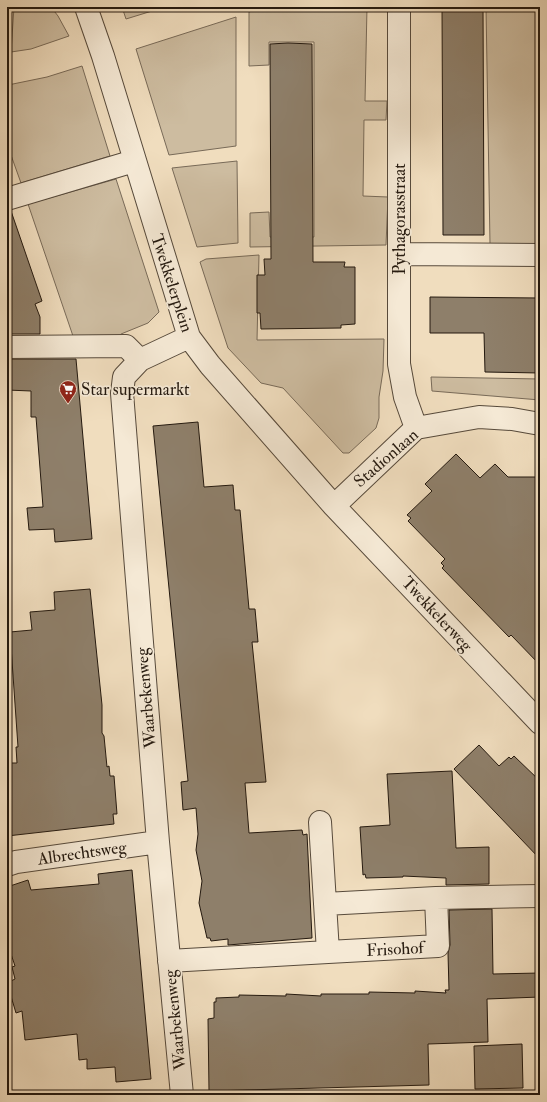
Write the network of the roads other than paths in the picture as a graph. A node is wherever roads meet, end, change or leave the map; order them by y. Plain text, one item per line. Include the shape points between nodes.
1 (86, 7) edge
2 (399, 7) edge
3 (134, 160) junction
4 (7, 199) edge
5 (398, 254) junction
6 (540, 255) edge
7 (188, 337) junction
8 (7, 347) edge
9 (140, 360) junction
10 (540, 424) edge
11 (416, 428) junction
12 (334, 506) junction
13 (540, 723) edge
14 (320, 822) dead end
15 (158, 842) junction
16 (7, 865) edge
17 (540, 896) edge
18 (436, 898) junction
19 (325, 904) junction
20 (328, 952) junction
21 (169, 961) junction
22 (182, 1095) edge

1 - 3 street, Twekkelerplein
2 - 5 street, Pythagorasstraat
3 - 4 street
3 - 7 street, Twekkelerplein
5 - 6 street
5 - 11 street, Pythagorasstraat via 399,364 405,397
7 - 9 street, Waarbekenweg
7 - 12 street, Twekkelerplein
8 - 9 street via 126,346
9 - 15 street, Waarbekenweg via 124,377 122,393
10 - 11 street, Stadionlaan via 479,417
11 - 12 street, Stadionlaan
12 - 13 street, Twekkelerweg
14 - 19 street
15 - 16 street, Albrechtsweg
15 - 21 street, Waarbekenweg
17 - 18 street
18 - 19 street
18 - 20 street, Frisohof via 438,946
19 - 20 street
20 - 21 street, Frisohof
21 - 22 street, Waarbekenweg

